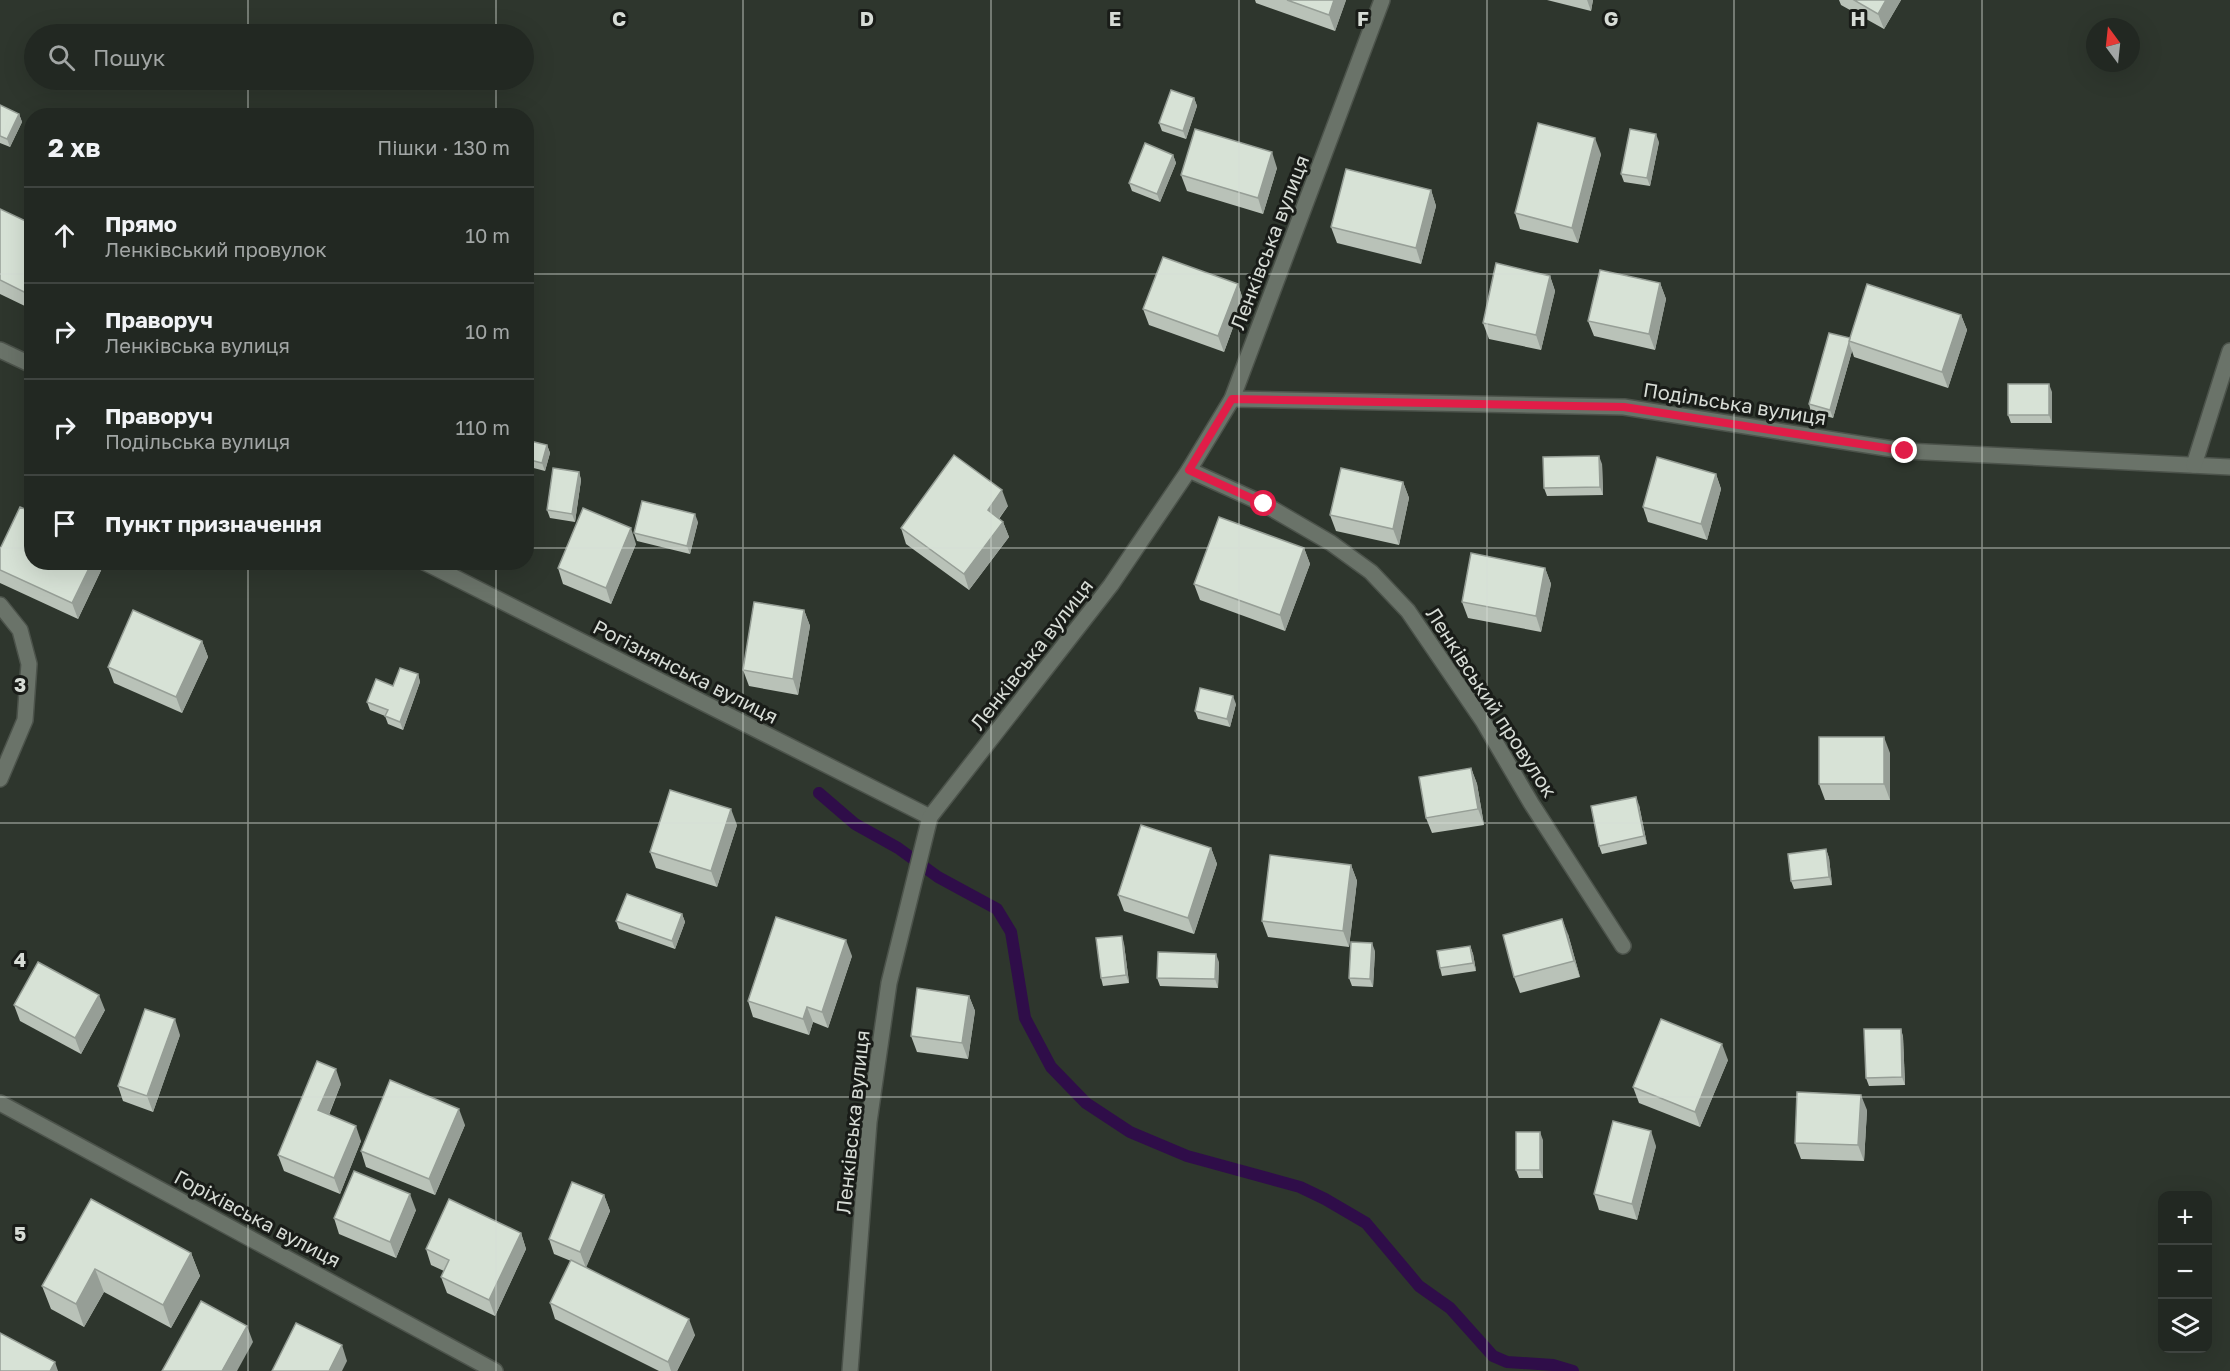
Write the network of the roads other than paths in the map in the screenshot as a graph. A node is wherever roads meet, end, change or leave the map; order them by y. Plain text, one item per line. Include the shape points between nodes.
1 (1382, 0) edge
2 (0, 350) edge
3 (2230, 351) edge
4 (24, 361) edge
5 (1232, 399) junction
6 (2194, 465) junction
7 (2230, 467) edge
8 (1189, 470) junction
9 (440, 570) edge
10 (0, 605) edge
11 (0, 779) edge
12 (930, 817) junction
13 (1623, 946) dead end
14 (0, 1103) edge
15 (495, 1371) edge
16 (850, 1371) edge

1 - 5 street, Ленківська вулиця
2 - 4 street
3 - 6 street
5 - 6 street, Подільська вулиця via 1624,407 1905,451
5 - 8 street, Ленківська вулиця
6 - 7 street, Подільська вулиця
8 - 12 street, Ленківська вулиця via 1111,585
8 - 13 street, Ленківський провулок via 1264,504 1331,543 1371,572 1408,611 1483,721
9 - 12 street, Рогізнянська вулиця
10 - 11 street via 20,630 29,664 25,720
12 - 16 street, Ленківська вулиця via 889,983 869,1122
14 - 15 street, Горіхівська вулиця

